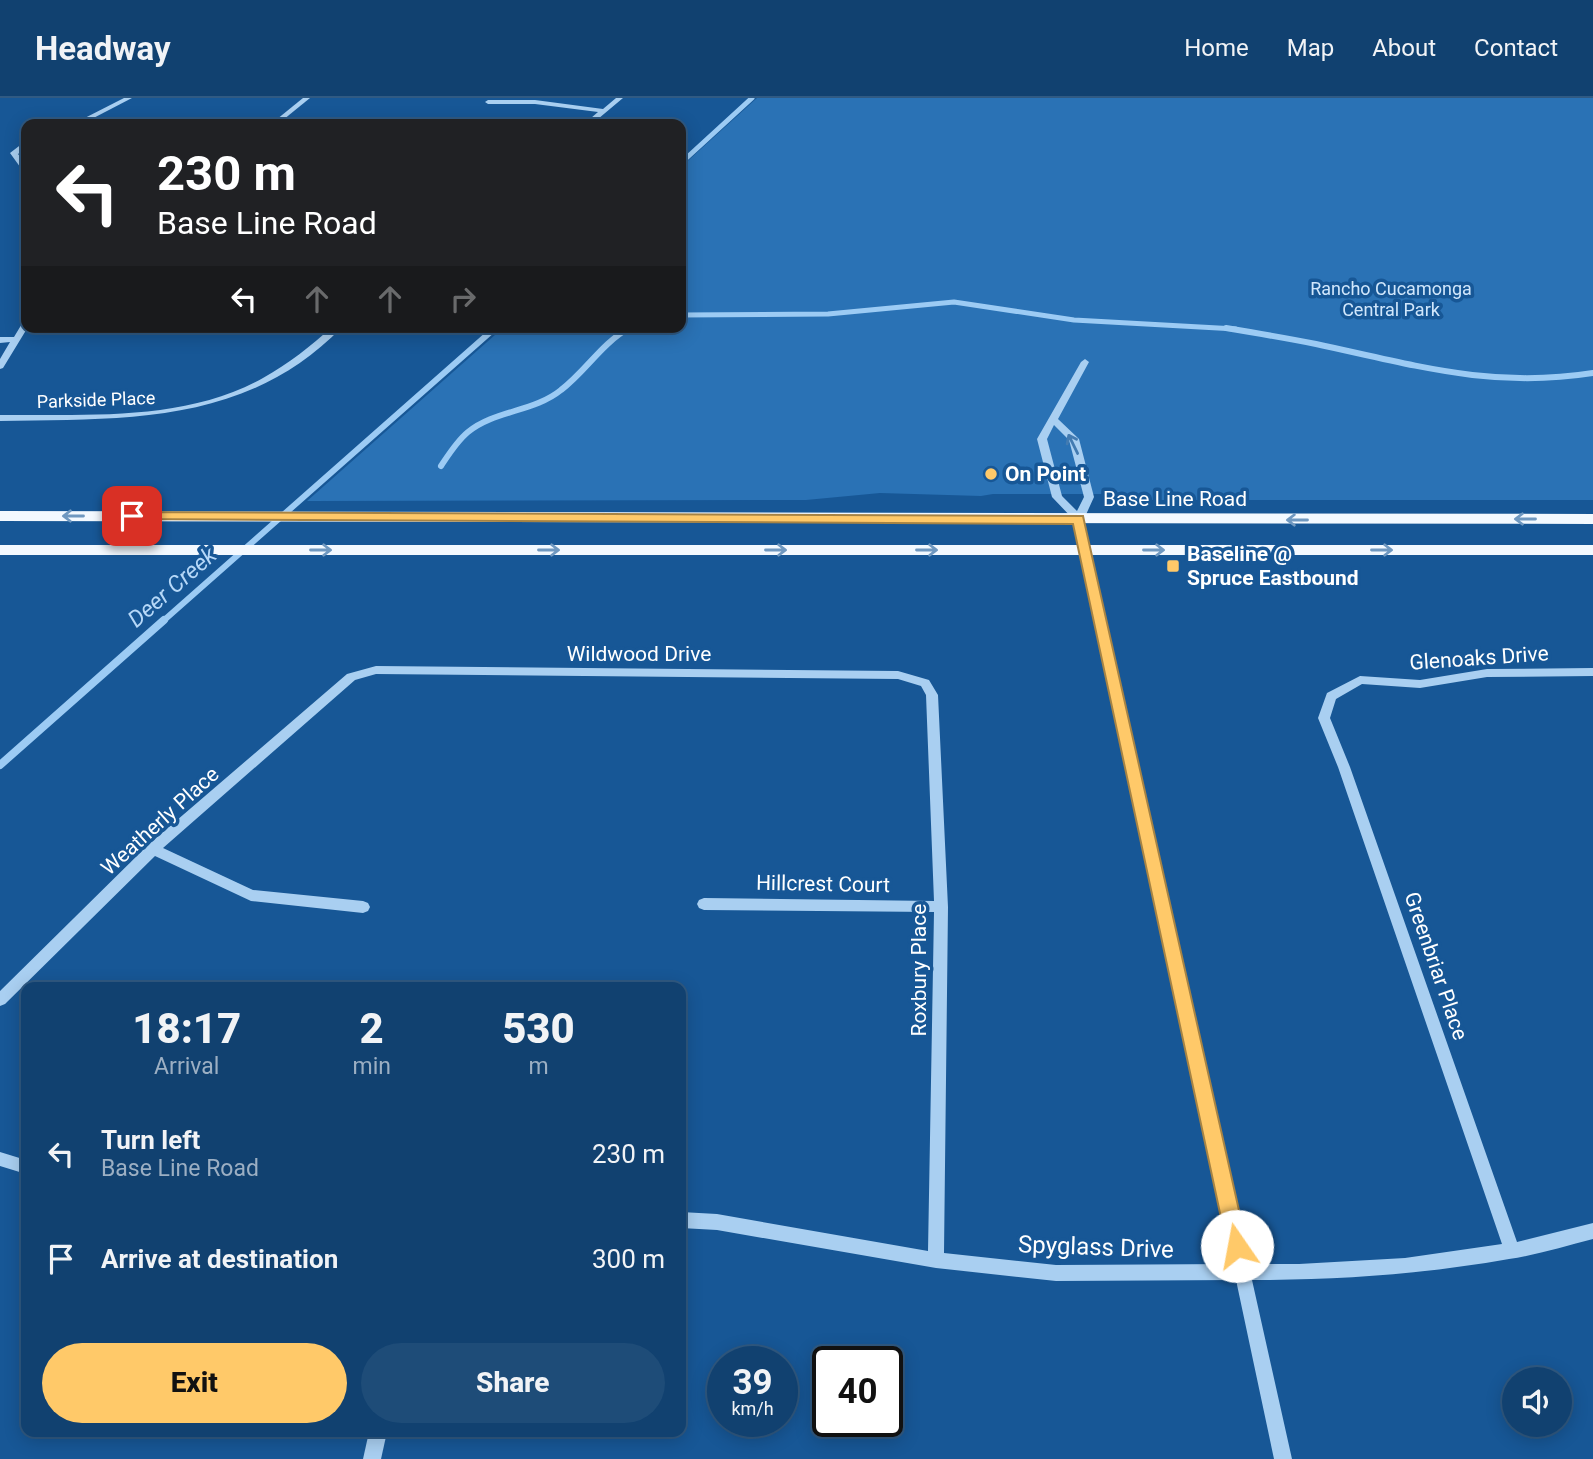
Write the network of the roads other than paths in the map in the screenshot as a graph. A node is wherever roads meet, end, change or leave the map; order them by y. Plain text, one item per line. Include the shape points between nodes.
1 (129, 98) edge
2 (300, 98) edge
3 (307, 98) edge
4 (620, 98) edge
5 (488, 102) dead end
6 (605, 111) junction
7 (86, 119) edge
8 (280, 119) edge
9 (595, 119) edge
10 (21, 148) edge
11 (21, 162) edge
12 (21, 333) edge
13 (329, 333) edge
14 (18, 339) junction
15 (0, 340) edge
16 (1085, 362) dead end
17 (0, 366) edge
18 (0, 418) edge
19 (1053, 419) junction
20 (0, 516) edge
21 (1079, 519) junction
22 (1593, 519) edge
23 (0, 550) edge
24 (1086, 550) junction
25 (1593, 551) edge
26 (1593, 672) edge
27 (351, 677) joint
28 (925, 683) joint
29 (1331, 696) joint
30 (153, 849) junction
31 (704, 904) dead end
32 (941, 906) junction
33 (363, 907) dead end
34 (0, 1000) edge
35 (0, 1159) edge
36 (21, 1165) edge
37 (686, 1220) edge
38 (1593, 1231) edge
39 (1512, 1251) junction
40 (936, 1259) junction
41 (1243, 1273) junction
42 (377, 1437) edge
43 (372, 1459) edge
44 (1283, 1459) edge

1 - 7 street
2 - 3 street
3 - 8 street
4 - 6 street
5 - 6 street via 535,102
6 - 9 street
10 - 11 street via 14,153
12 - 14 street
13 - 18 street, Parkside Place via 301,358 256,386 208,404 156,415
14 - 15 street
14 - 17 street
16 - 19 street
21 -> 19 street via 1089,496 1074,439
19 - 21 street via 1042,439 1057,496
21 -> 20 main road, Base Line Road
22 -> 21 main road, Base Line Road
21 - 24 street
23 -> 24 main road
24 -> 25 main road
24 - 41 street
26 - 29 street, Glenoaks Drive via 1487,673 1420,684 1360,680
27 - 28 street, Wildwood Drive via 376,670 898,675
27 - 30 street, Weatherly Place
28 - 32 street, Roxbury Place via 932,695
29 - 39 street, Greenbriar Place via 1324,718
30 - 33 street via 251,895
30 - 34 street, Weatherly Place
31 - 32 street, Hillcrest Court
32 - 40 street, Roxbury Place
35 - 36 street
37 - 40 street, Spyglass Drive
38 - 39 street, Spyglass Drive
39 - 41 street, Spyglass Drive via 1405,1266
40 - 41 street, Spyglass Drive via 1056,1273
41 - 44 street
42 - 43 street

